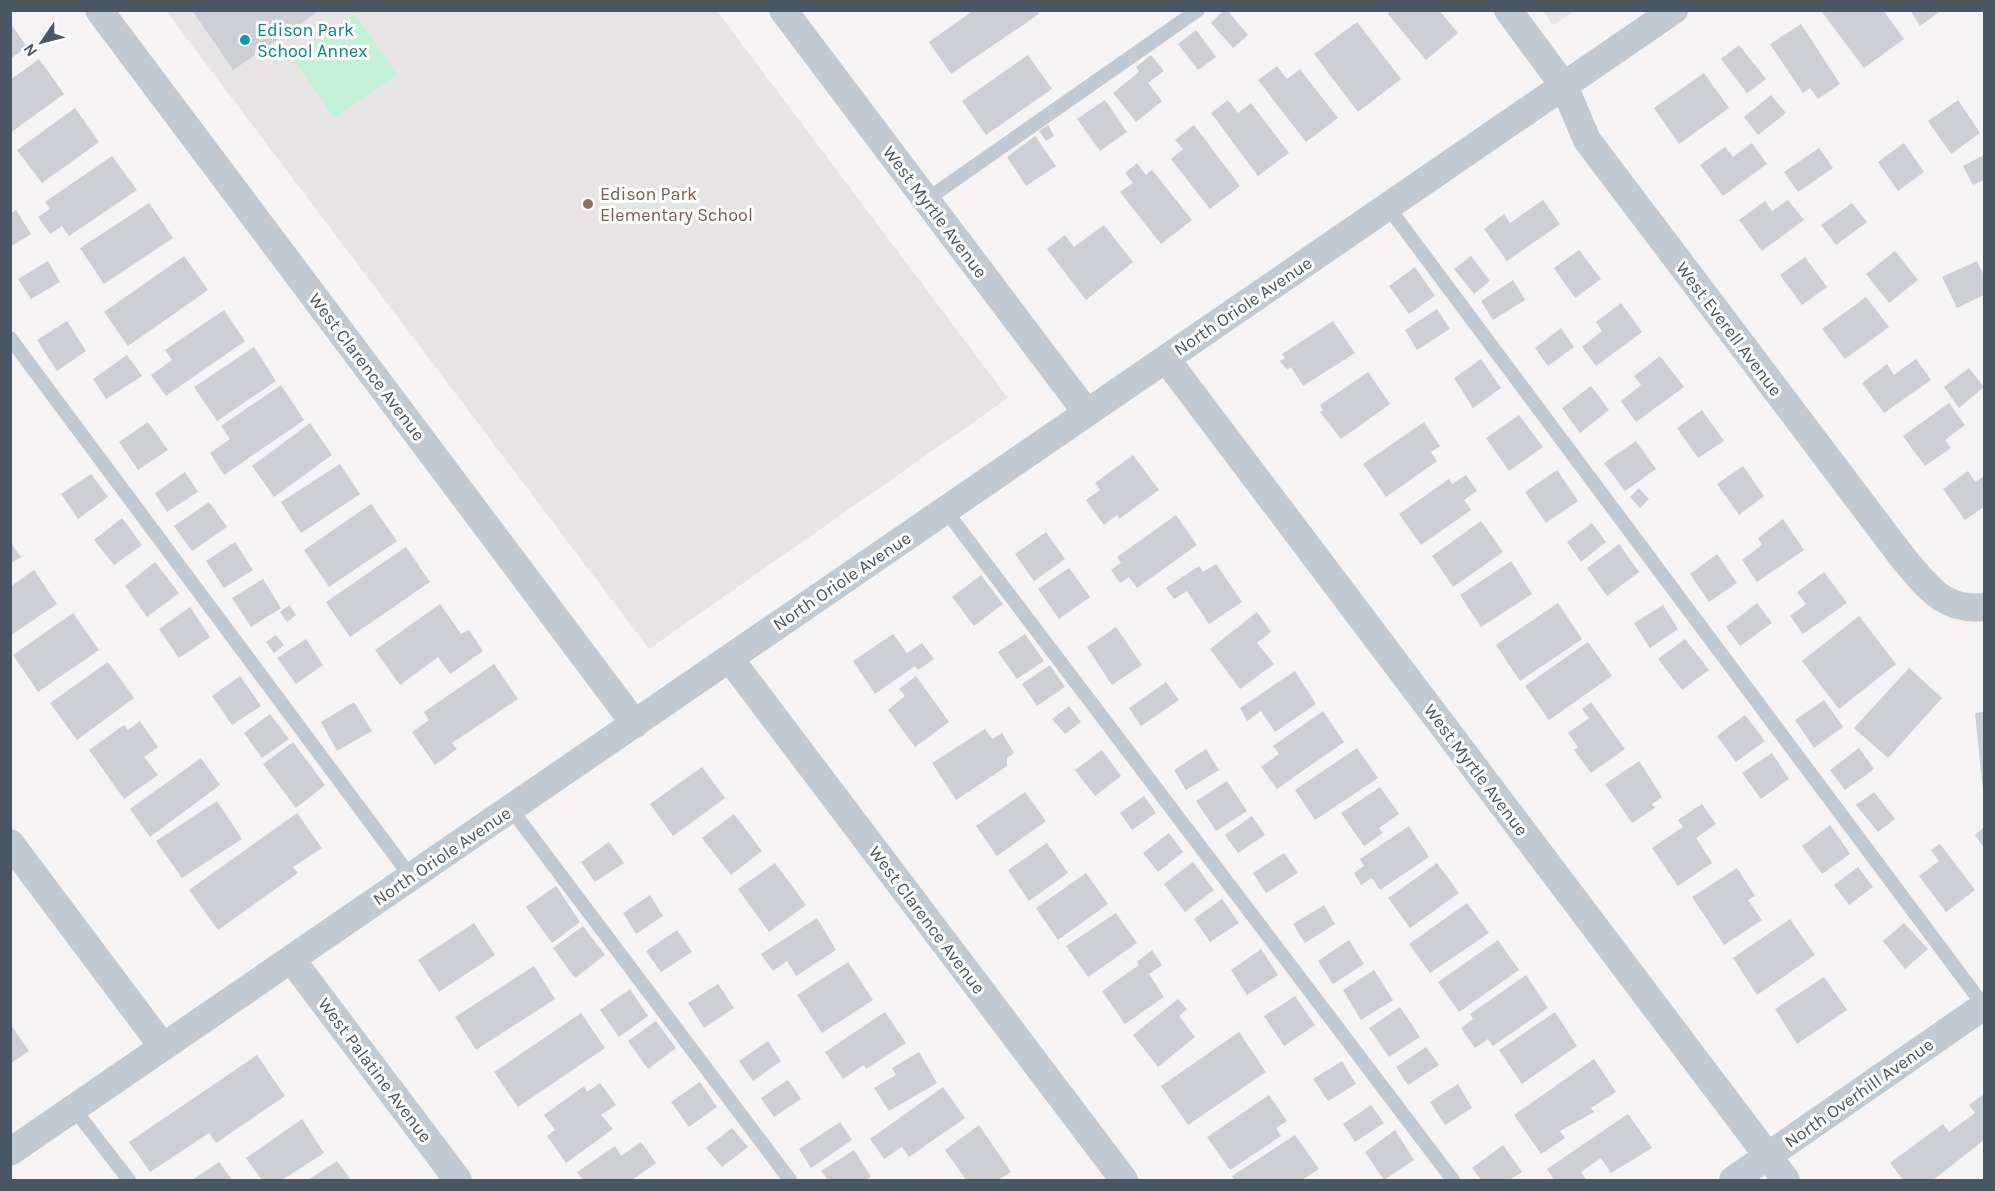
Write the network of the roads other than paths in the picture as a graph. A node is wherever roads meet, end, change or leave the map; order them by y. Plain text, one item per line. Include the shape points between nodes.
1 (99, 10) edge
2 (783, 10) edge
3 (1198, 10) edge
4 (1508, 10) edge
5 (1674, 10) edge
6 (1564, 86) junction
7 (926, 200) junction
8 (1388, 207) junction
9 (10, 338) edge
10 (1166, 359) junction
11 (1088, 413) junction
12 (946, 511) junction
13 (1984, 607) edge
14 (730, 658) junction
15 (634, 724) junction
16 (511, 809) junction
17 (10, 843) edge
18 (411, 877) junction
19 (291, 959) junction
20 (1984, 1006) edge
21 (164, 1047) junction
22 (74, 1109) junction
23 (10, 1152) edge
24 (1768, 1156) junction
25 (129, 1180) edge
26 (458, 1180) edge
27 (790, 1180) edge
28 (1124, 1180) edge
29 (1453, 1180) edge
30 (1733, 1180) edge
31 (1786, 1180) edge

1 - 15 street, West Clarence Avenue
2 - 7 street, West Myrtle Avenue
3 - 7 lane
4 - 6 street, West Everell Avenue
5 - 6 street, North Oriole Avenue
6 - 8 street, North Oriole Avenue
6 - 13 street, West Everell Avenue via 1587,140 1903,558 1948,603 1970,609
7 - 11 street, West Myrtle Avenue
8 - 10 street, North Oriole Avenue
8 - 20 lane
9 - 18 lane
10 - 11 street, North Oriole Avenue
10 - 24 street, West Myrtle Avenue
11 - 12 street, North Oriole Avenue
12 - 14 street, North Oriole Avenue
12 - 29 lane
14 - 15 street, North Oriole Avenue
14 - 28 street, West Clarence Avenue
15 - 16 street, North Oriole Avenue
16 - 18 street, North Oriole Avenue
16 - 27 lane
17 - 21 street
18 - 19 street, North Oriole Avenue
19 - 21 street, North Oriole Avenue
19 - 26 street, West Palatine Avenue
20 - 24 street, North Overhill Avenue
21 - 22 street, North Oriole Avenue
22 - 23 street, North Oriole Avenue
22 - 25 lane
24 - 30 street, North Overhill Avenue
24 - 31 street, West Myrtle Avenue

